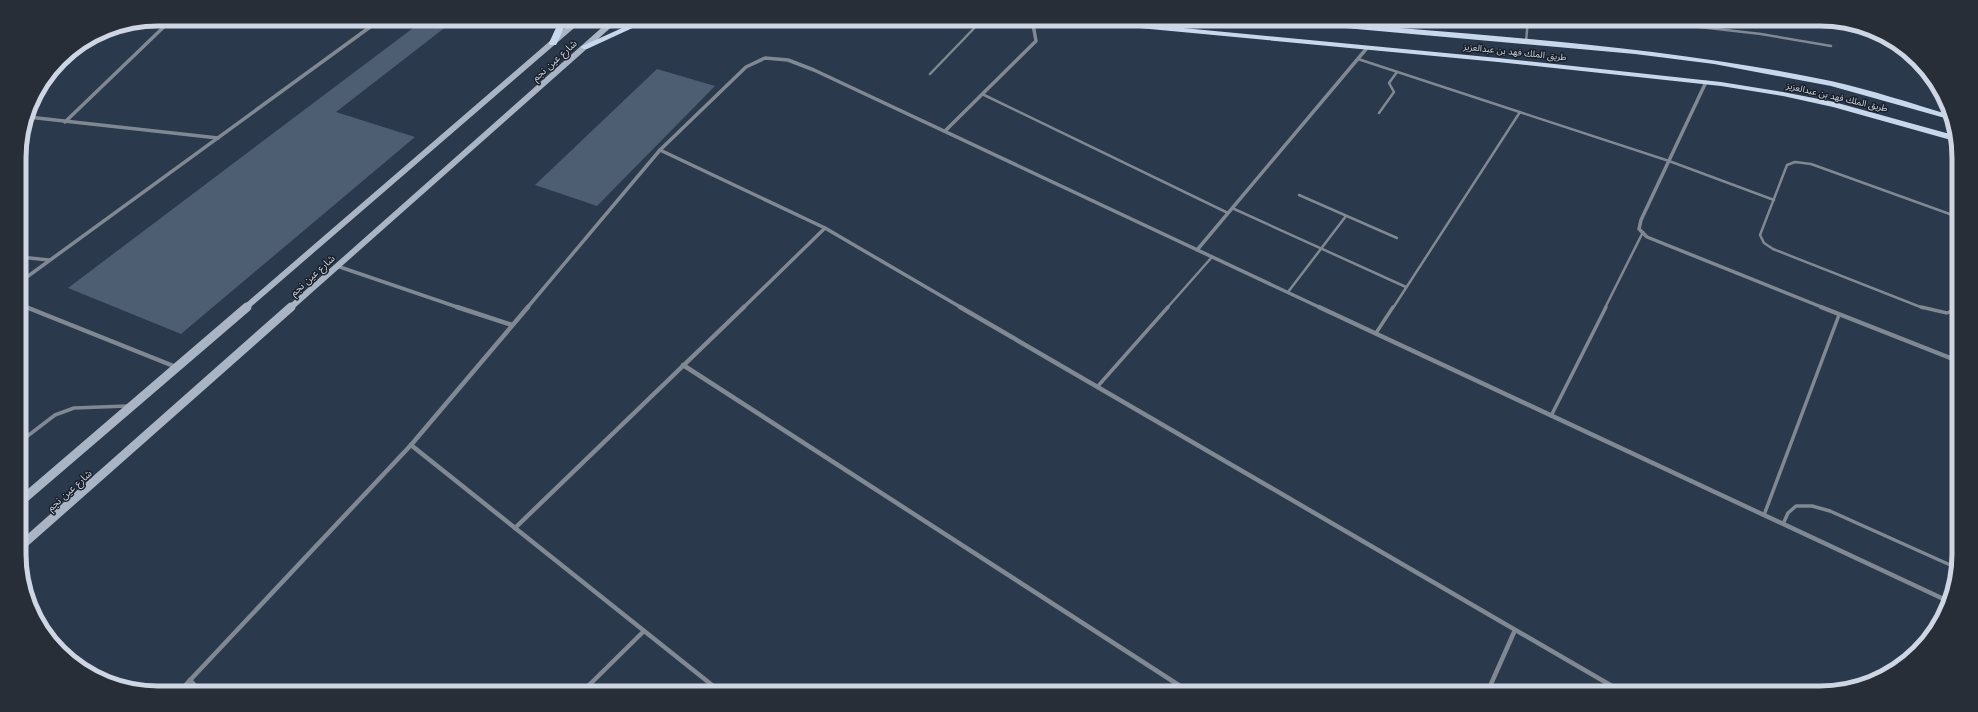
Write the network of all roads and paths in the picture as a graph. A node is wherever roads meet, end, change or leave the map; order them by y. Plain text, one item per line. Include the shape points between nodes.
1 (165, 26) edge
2 (371, 26) edge
3 (560, 26) edge
4 (572, 26) edge
5 (608, 26) edge
6 (632, 26) edge
7 (977, 26) edge
8 (1033, 26) edge
9 (1138, 26) edge
10 (1346, 26) edge
11 (1527, 26) edge
12 (1696, 26) edge
13 (1846, 29) edge
14 (1862, 33) edge
15 (1526, 42) junction
16 (552, 43) junction
17 (1831, 46) dead end
18 (584, 47) junction
19 (1368, 48) junction
20 (1358, 59) junction
21 (1397, 72) junction
22 (930, 74) dead end
23 (1706, 82) junction
24 (982, 94) junction
25 (1520, 112) junction
26 (1379, 113) dead end
27 (1945, 116) edge
28 (32, 118) edge
29 (65, 122) junction
30 (945, 131) junction
31 (219, 138) junction
32 (1950, 138) edge
33 (660, 150) junction
34 (1669, 161) junction
35 (1299, 195) dead end
36 (1774, 200) junction
37 (1232, 208) junction
38 (1228, 212) junction
39 (1952, 215) edge
40 (1346, 216) junction
41 (825, 228) junction
42 (1643, 232) junction
43 (1397, 238) dead end
44 (1320, 248) junction
45 (1197, 250) junction
46 (1212, 257) junction
47 (26, 258) edge
48 (49, 260) junction
49 (337, 266) junction
50 (26, 277) edge
51 (1406, 287) junction
52 (1288, 292) junction
53 (26, 306) edge
54 (1952, 311) edge
55 (1839, 315) junction
56 (512, 325) junction
57 (1376, 333) junction
58 (1952, 359) edge
59 (683, 365) junction
60 (176, 368) junction
61 (1098, 386) junction
62 (131, 406) junction
63 (1551, 416) junction
64 (26, 437) edge
65 (411, 445) junction
66 (26, 497) edge
67 (1764, 515) junction
68 (1783, 524) junction
69 (515, 528) junction
70 (26, 542) edge
71 (1951, 565) edge
72 (1944, 599) edge
73 (1515, 630) junction
74 (644, 631) junction
75 (190, 680) junction
76 (184, 686) edge
77 (196, 686) edge
78 (588, 686) edge
79 (713, 686) edge
80 (1180, 686) edge
81 (1490, 686) edge
82 (1612, 686) edge

1 - 29 street
2 - 31 street
3 - 16 main road
4 - 16 main road, شارع عين نجم
5 - 18 main road, شارع عين نجم
6 - 18 main road
7 - 22 lane
8 - 24 street via 1036,41
9 - 19 main road, طريق الملك فهد بن عبدالعزيز
10 - 15 main road, طريق الملك فهد بن عبدالعزيز
11 - 15 lane
12 - 17 lane
13 - 14 lane
15 - 27 main road, طريق الملك فهد بن عبدالعزيز via 1635,52 1769,71 1832,84
16 - 60 main road, شارع عين نجم
18 - 49 main road, شارع عين نجم
19 - 20 street
19 - 23 main road, طريق الملك فهد بن عبدالعزيز
20 - 21 lane
20 - 37 street
21 - 25 lane
21 - 26 lane via 1389,82 1394,92
23 - 32 main road, طريق الملك فهد بن عبدالعزيز via 1834,104
23 - 34 street
24 - 30 street
24 - 38 lane
25 - 34 lane
25 - 51 lane
28 - 29 street
29 - 31 street
30 - 33 street via 808,68 788,60 765,58 746,67
30 - 45 street
31 - 48 street
33 - 41 street
33 - 56 street
34 - 36 lane
34 - 42 street via 1641,220 1639,229
35 - 40 lane
36 - 39 lane via 1787,165 1795,162 1811,164
36 - 54 lane via 1760,235 1764,243 1773,249 1927,308 1947,313
37 - 38 street
37 - 44 lane
38 - 45 street
40 - 43 lane
40 - 44 lane
41 - 59 street
41 - 61 street
42 - 55 street via 1647,237
42 - 63 lane
44 - 51 lane
44 - 52 lane
45 - 46 street
46 - 52 street
46 - 61 lane
47 - 48 street
48 - 50 street
49 - 56 street
49 - 70 main road, شارع عين نجم
51 - 57 lane
52 - 57 street
53 - 60 street
55 - 58 street
55 - 67 lane
56 - 65 street
57 - 63 street
59 - 69 street
59 - 80 street
60 - 62 main road, شارع عين نجم
61 - 73 street
62 - 64 lane via 74,408 55,415
62 - 66 main road, شارع عين نجم
63 - 67 street
65 - 69 street
65 - 75 street
67 - 68 street
68 - 71 lane via 1788,513 1796,506 1812,506 1830,511
68 - 72 street
69 - 74 street
73 - 81 street
73 - 82 street
74 - 78 street
74 - 79 street
75 - 76 street
75 - 77 street

